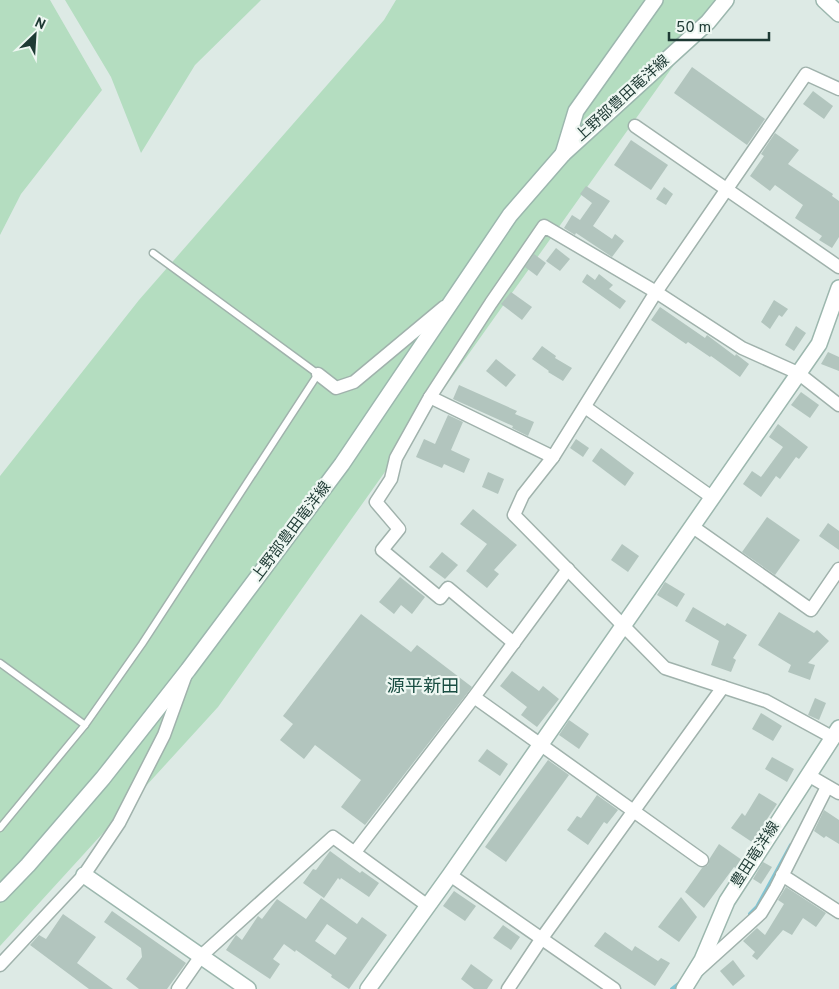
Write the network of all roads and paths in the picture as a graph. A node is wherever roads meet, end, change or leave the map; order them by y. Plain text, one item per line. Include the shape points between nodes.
1 (655, 0) edge
2 (726, 0) edge
3 (824, 0) edge
4 (839, 14) edge
5 (839, 89) edge
6 (635, 126) dead end
7 (562, 154) junction
8 (728, 190) junction
9 (153, 253) dead end
10 (839, 267) edge
11 (839, 288) edge
12 (656, 292) junction
13 (456, 296) junction
14 (798, 373) junction
15 (318, 374) junction
16 (430, 397) junction
17 (839, 405) edge
18 (585, 408) junction
19 (553, 457) junction
20 (713, 498) junction
21 (692, 527) junction
22 (568, 569) junction
23 (839, 569) edge
24 (624, 625) junction
25 (514, 643) junction
26 (0, 663) edge
27 (188, 670) junction
28 (723, 687) junction
29 (474, 697) junction
30 (85, 725) junction
31 (835, 732) edge
32 (541, 744) junction
33 (808, 775) junction
34 (835, 790) edge
35 (635, 812) junction
36 (0, 828) edge
37 (355, 852) junction
38 (702, 860) dead end
39 (84, 875) junction
40 (450, 875) junction
41 (782, 875) junction
42 (0, 894) edge
43 (428, 906) junction
44 (839, 912) edge
45 (542, 938) junction
46 (201, 956) junction
47 (0, 965) edge
48 (695, 973) junction
49 (178, 989) edge
50 (248, 989) edge
51 (368, 989) edge
52 (508, 989) edge
53 (614, 989) edge
54 (684, 989) edge

1 - 7 main road, 上野部豊田竜洋線 via 576,111
2 - 7 main road, 上野部豊田竜洋線 via 708,22
3 - 4 main road
5 - 8 street via 806,74
6 - 8 street
7 - 13 main road, 上野部豊田竜洋線 via 510,215
8 - 10 street
8 - 12 street
9 - 15 lane
11 - 14 main road via 819,344
12 - 14 street via 742,348
12 - 16 street via 544,226
12 - 18 street
13 - 15 street via 354,382 336,388
13 - 27 main road, 上野部豊田竜洋線 via 342,464
14 - 17 street
14 - 20 main road
15 - 30 lane via 142,644
16 - 19 street
16 - 25 street via 396,458 391,479 376,502 399,529 382,550 440,598 448,588
18 - 19 street
18 - 20 street
19 - 22 street via 523,496 514,515
20 - 21 main road
21 - 23 street via 811,610
21 - 24 main road
22 - 24 street
22 - 25 street
24 - 28 street via 665,668
24 - 32 main road
25 - 29 street
26 - 30 lane
27 - 39 street via 149,766 119,823
27 - 42 main road, 上野部豊田竜洋線 via 103,778
28 - 31 street via 766,701
28 - 35 street
29 - 32 street
29 - 37 street
30 - 36 lane
31 - 33 main road, 豊田竜洋線
32 - 35 street
32 - 40 main road
33 - 34 street
33 - 48 main road, 豊田竜洋線 via 727,900
34 - 41 street
35 - 38 street
35 - 45 street
37 - 43 street
37 - 46 street via 333,837
39 - 46 main road
39 - 47 street
40 - 43 main road
40 - 45 street
41 - 44 street
41 - 48 street via 761,913
43 - 51 main road
45 - 52 street
45 - 53 street
46 - 49 street
46 - 50 main road
48 - 54 main road, 豊田竜洋線

